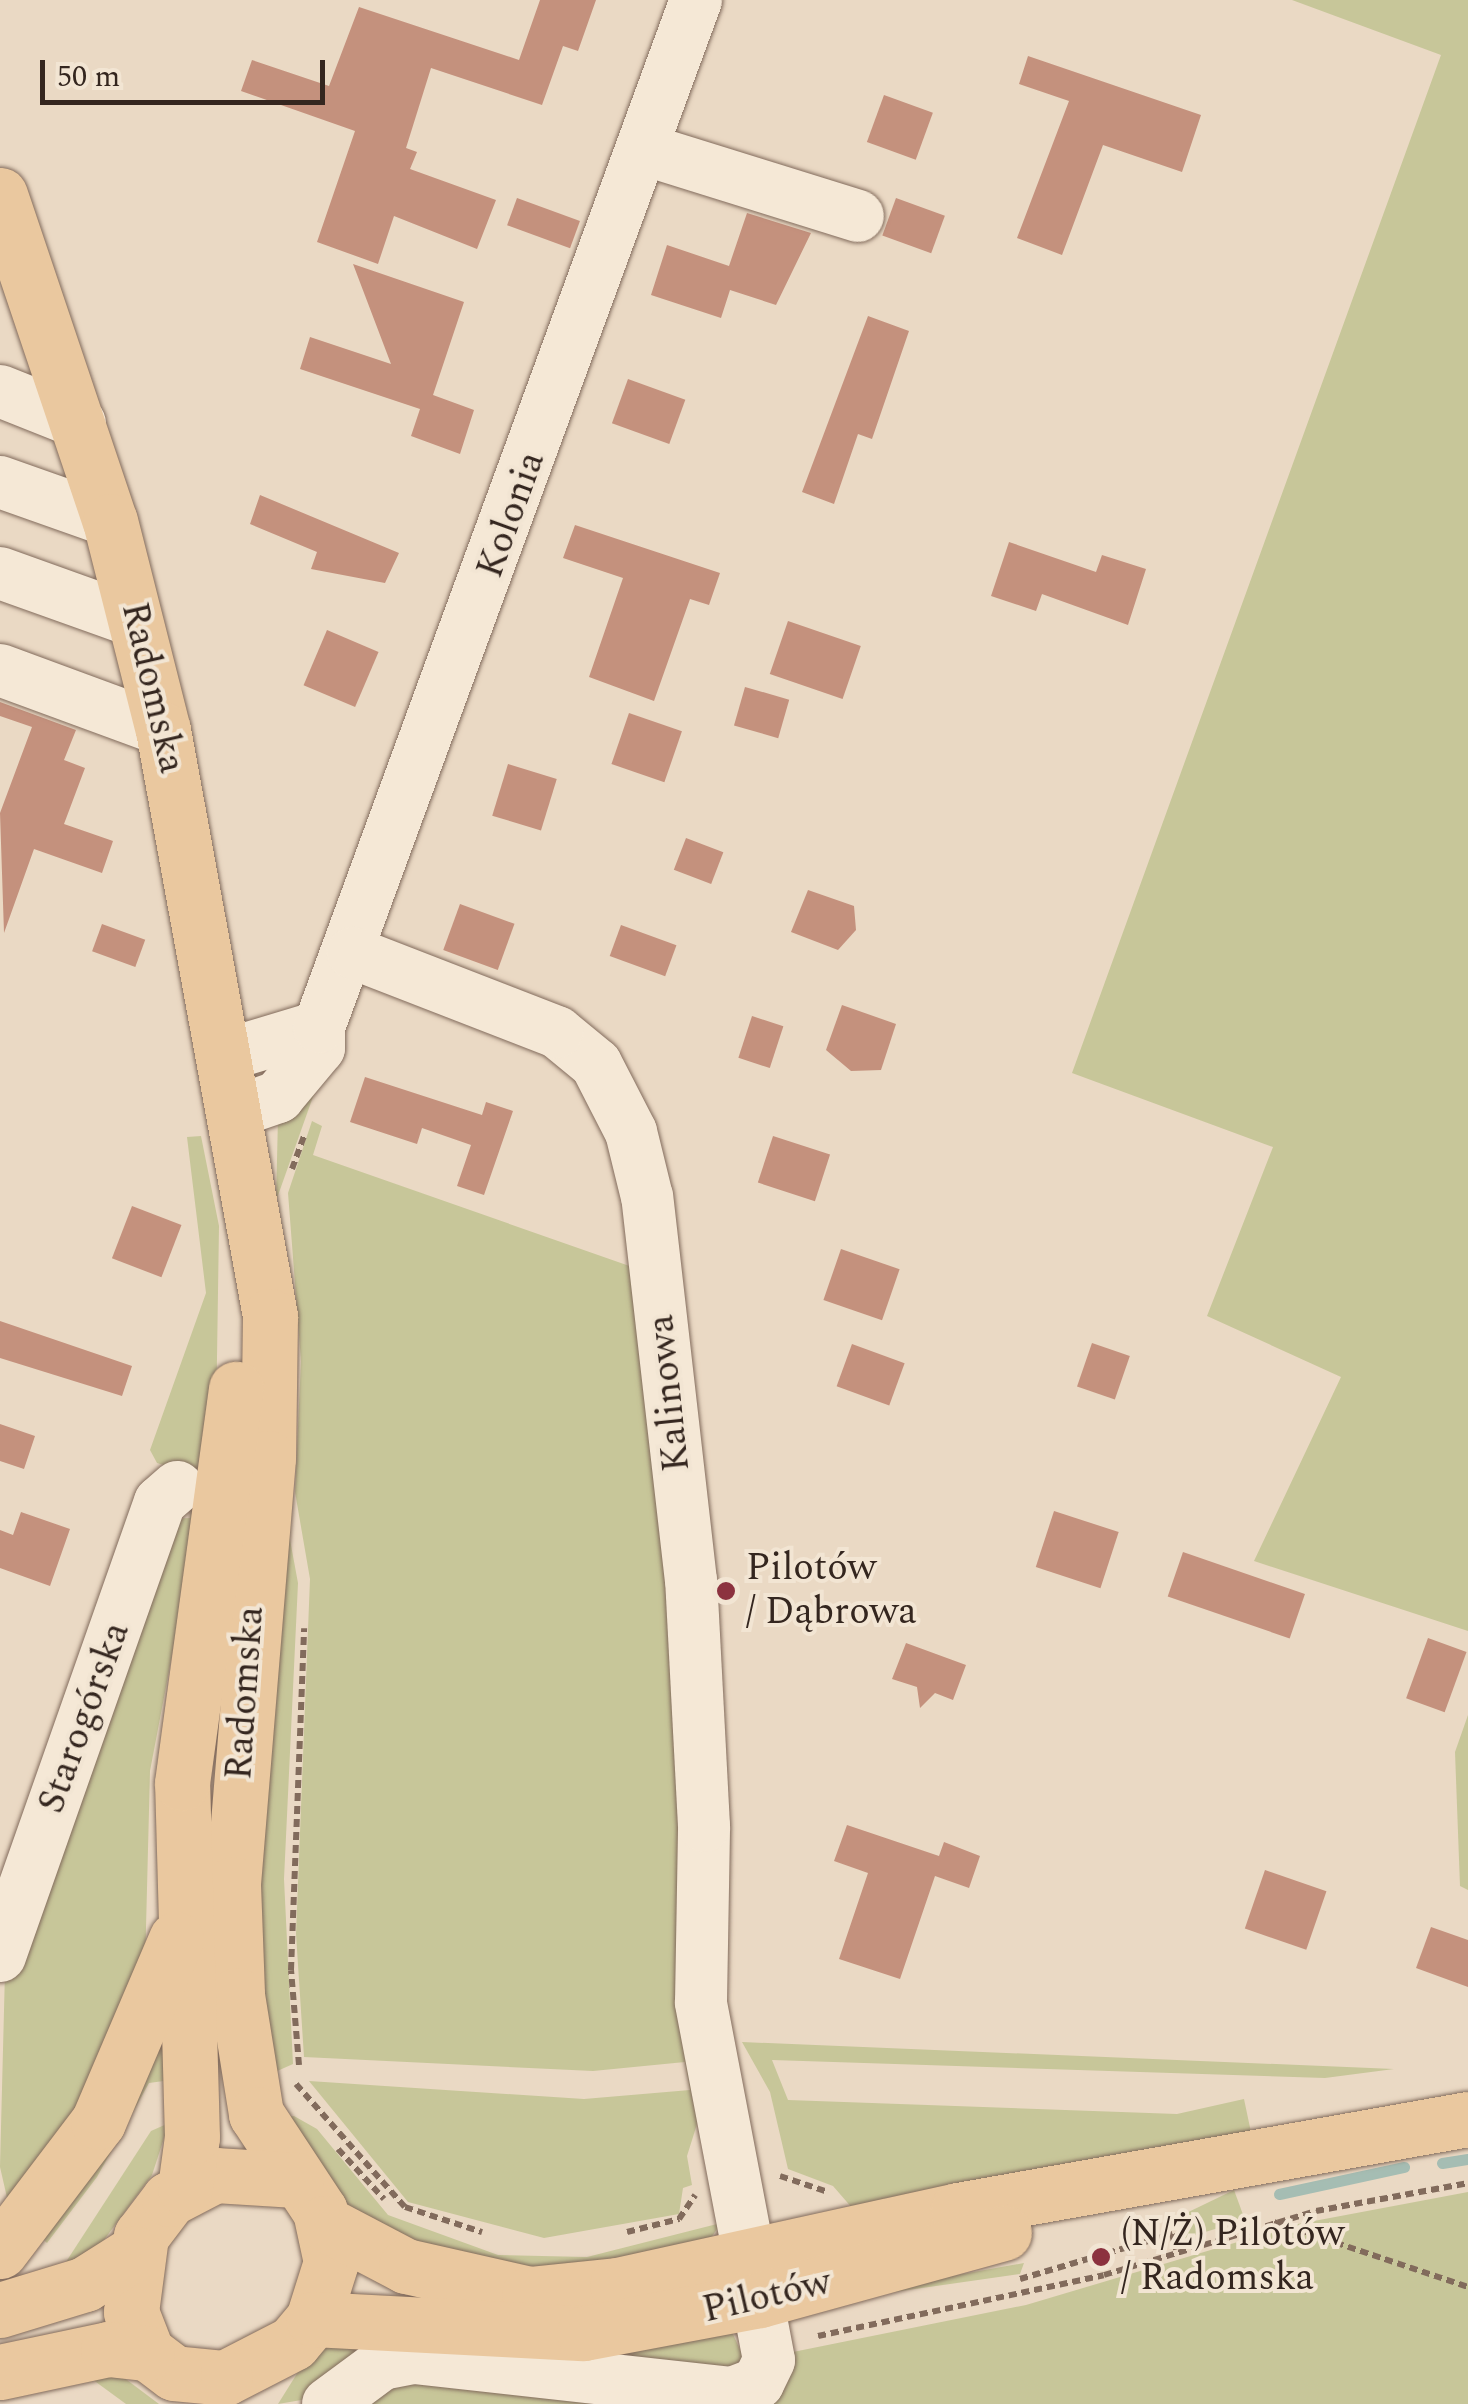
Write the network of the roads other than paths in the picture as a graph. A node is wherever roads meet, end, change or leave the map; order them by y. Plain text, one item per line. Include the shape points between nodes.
1 (696, 0) edge
2 (643, 149) junction
3 (0, 195) edge
4 (858, 216) dead end
5 (0, 391) edge
6 (80, 422) junction
7 (0, 482) edge
8 (110, 521) junction
9 (0, 573) edge
10 (137, 622) junction
11 (0, 670) edge
12 (164, 730) junction
13 (353, 953) junction
14 (319, 1027) junction
15 (226, 1055) junction
16 (235, 1112) junction
17 (246, 1196) junction
18 (177, 1487) dead end
19 (180, 1927) junction
20 (0, 1956) edge
21 (1468, 2119) edge
22 (185, 2188) junction
23 (310, 2202) junction
24 (0, 2251) edge
25 (134, 2253) junction
26 (756, 2278) junction
27 (0, 2310) edge
28 (313, 2320) junction
29 (0, 2372) edge
30 (169, 2376) edge
31 (258, 2385) edge
32 (328, 2404) edge

1 - 2 street, Kolonia
2 - 4 street
2 - 13 street, Kolonia
3 - 6 main road, Radomska
5 - 6 street
6 - 8 main road, Radomska
7 - 8 street
8 - 10 main road, Radomska
9 - 10 street
10 - 12 main road, Radomska
11 - 12 street
12 - 15 main road, Radomska
13 - 14 street, Kolonia
13 - 26 street, Kalinowa via 557,1032 596,1064 631,1132 647,1197 690,1581 704,1826 700,2002
14 - 15 street
14 - 16 street, Kolonia via 319,1048 302,1074 278,1096
15 - 16 main road, Radomska
16 - 17 main road, Radomska
17 - 19 main road, Radomska via 230,1454 182,1783
17 - 23 main road, Radomska via 271,1354 233,1884 237,1996 256,2114
18 - 20 street, Starogórska via 160,1502
19 - 22 main road, Radomska via 191,2038
19 - 24 main road via 98,2122
21 - 26 main road, Pilotów via 958,2210
22 - 23 main road via 241,2170
22 - 25 main road via 156,2213
23 - 26 main road, Pilotów via 406,2266 529,2294
23 - 28 main road via 331,2262
25 - 27 main road via 85,2284
25 - 30 main road via 131,2312
26 - 28 main road, Pilotów via 584,2333
26 - 32 street, Kalinowa via 769,2360 748,2390 414,2358 382,2364
28 - 31 main road
29 - 30 main road via 108,2348
30 - 31 main road

